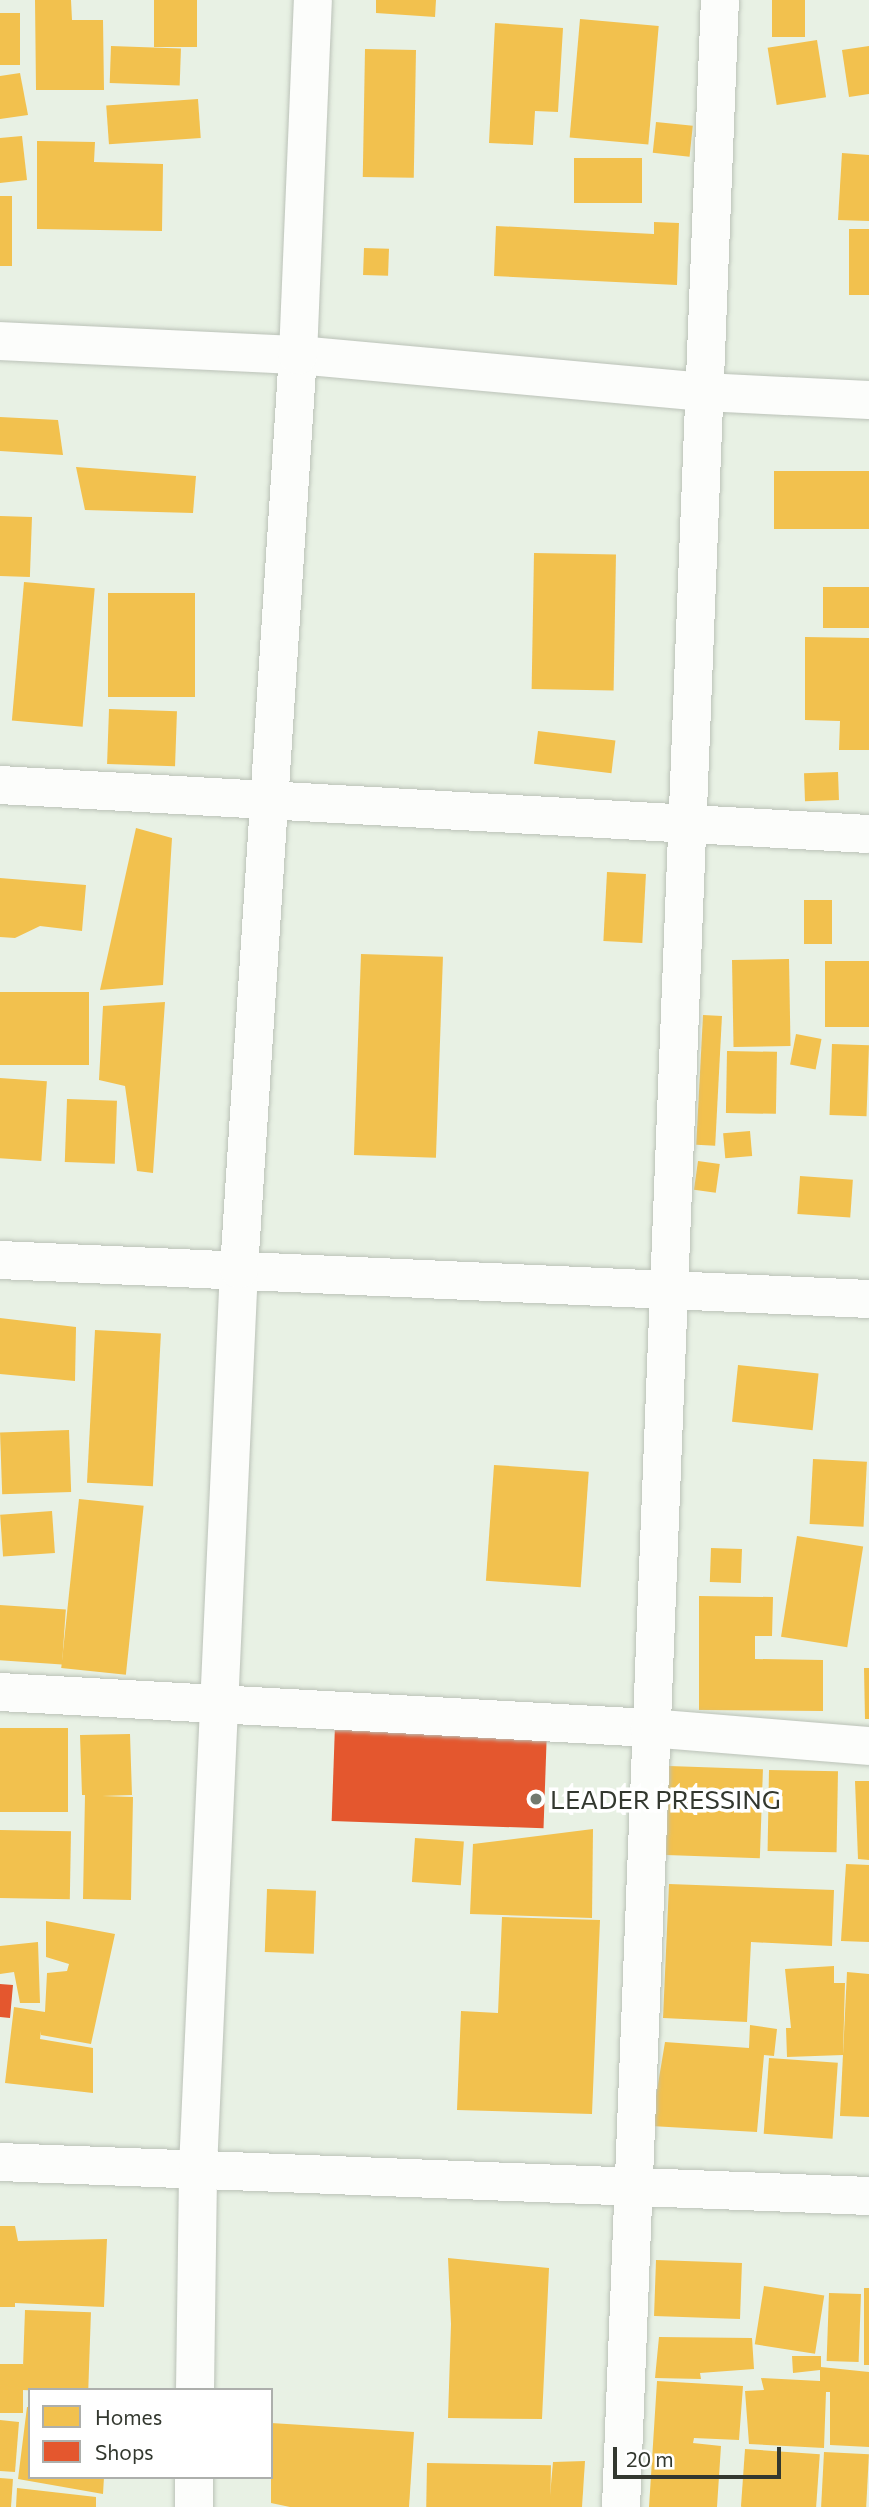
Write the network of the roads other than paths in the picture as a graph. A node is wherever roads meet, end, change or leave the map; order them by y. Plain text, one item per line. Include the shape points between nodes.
1 (313, 0) edge
2 (720, 0) edge
3 (0, 341) edge
4 (298, 355) junction
5 (704, 392) junction
6 (869, 400) edge
7 (0, 785) edge
8 (267, 799) junction
9 (687, 823) junction
10 (869, 834) edge
11 (0, 1260) edge
12 (239, 1269) junction
13 (668, 1290) junction
14 (869, 1299) edge
15 (0, 1692) edge
16 (218, 1703) junction
17 (650, 1728) junction
18 (869, 1746) edge
19 (0, 2162) edge
20 (198, 2168) junction
21 (632, 2186) junction
22 (869, 2196) edge
23 (195, 2388) edge
24 (194, 2479) edge
25 (194, 2507) edge
26 (621, 2507) edge

1 - 4 street
2 - 5 street
3 - 4 street
4 - 5 street
4 - 8 street
5 - 6 street
5 - 9 street
7 - 8 street
8 - 9 street
8 - 12 street
9 - 10 street
9 - 13 street
11 - 12 street
12 - 13 street
12 - 16 street
13 - 14 street
13 - 17 street
15 - 16 street
16 - 17 street
16 - 20 street
17 - 18 street
17 - 21 street
19 - 20 street
20 - 21 street
20 - 23 street
21 - 22 street
21 - 26 street
24 - 25 street

